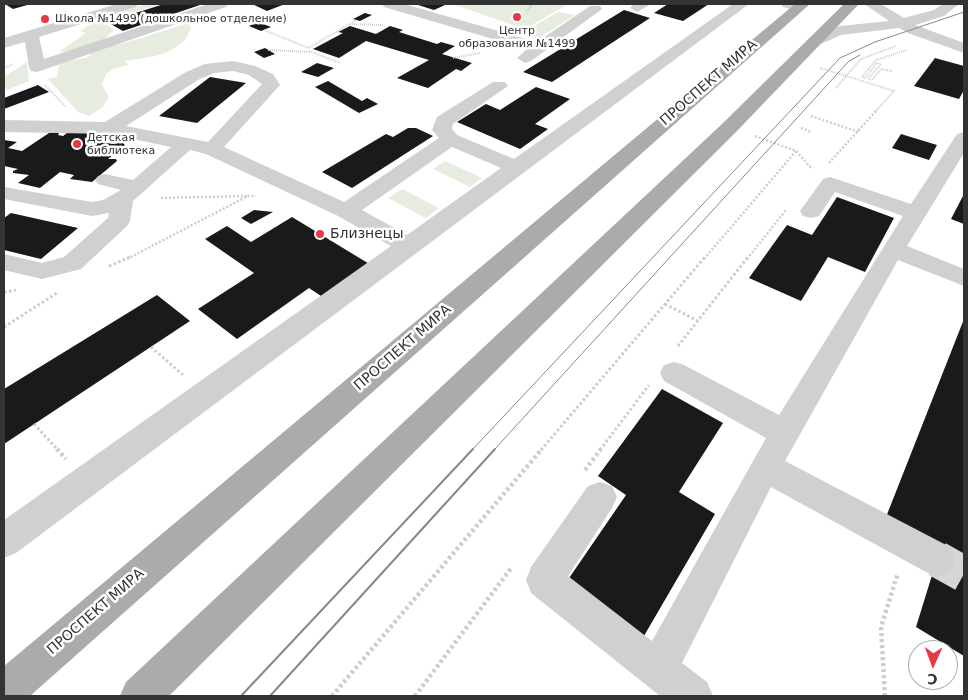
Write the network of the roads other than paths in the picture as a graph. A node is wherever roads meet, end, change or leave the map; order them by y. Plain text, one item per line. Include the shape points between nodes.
1 (130, 4) edge
2 (221, 4) edge
3 (389, 4) edge
4 (742, 4) edge
5 (852, 4) edge
6 (871, 4) edge
7 (889, 4) edge
8 (796, 5) edge
9 (949, 6) edge
10 (595, 9) dead end
11 (901, 24) junction
12 (31, 34) junction
13 (815, 41) junction
14 (520, 42) junction
15 (4, 43) edge
16 (537, 47) junction
17 (964, 48) edge
18 (485, 52) road end
19 (521, 60) dead end
20 (498, 86) dead end
21 (4, 126) edge
22 (109, 128) junction
23 (964, 138) edge
24 (450, 139) junction
25 (187, 143) junction
26 (212, 149) junction
27 (517, 168) junction
28 (105, 180) dead end
29 (4, 193) edge
30 (130, 193) junction
31 (346, 211) junction
32 (811, 212) dead end
33 (916, 213) junction
34 (409, 246) junction
35 (894, 249) junction
36 (4, 262) edge
37 (964, 278) edge
38 (674, 373) dead end
39 (786, 433) junction
40 (766, 467) junction
41 (600, 497) dead end
42 (4, 541) edge
43 (922, 551) tunnel mouth
44 (658, 670) junction
45 (4, 692) edge
46 (140, 696) edge
47 (693, 696) edge

1 - 12 street
2 - 12 street via 37,67
3 - 14 street
4 - 27 street
5 - 13 main road
6 - 11 street
7 - 9 street via 921,9
8 - 45 main road, ПРОСПЕКТ МИРА
9 - 11 street
10 - 16 street
11 - 13 street via 840,31
11 - 17 street
12 - 15 street
13 - 46 main road via 729,128
14 - 16 street
14 - 18 street via 500,56
16 - 19 street via 538,50
20 - 24 street via 444,121 442,130
21 - 22 street
22 - 25 street
22 - 26 street via 192,76 211,68 233,66 255,71 267,78 271,85
23 - 33 street
24 - 27 street
24 - 31 street
25 - 26 street
25 - 30 street
26 - 31 street
27 - 34 street
28 - 30 street
29 - 30 street via 92,209 110,206
30 - 36 street via 119,221 72,263 42,271
31 - 34 street
32 - 33 street via 830,183
33 - 35 street
34 - 42 street
35 - 37 street
35 - 39 street
38 - 39 street
39 - 40 street
40 - 43 street
40 - 44 street
41 - 44 street via 544,580
44 - 47 street

